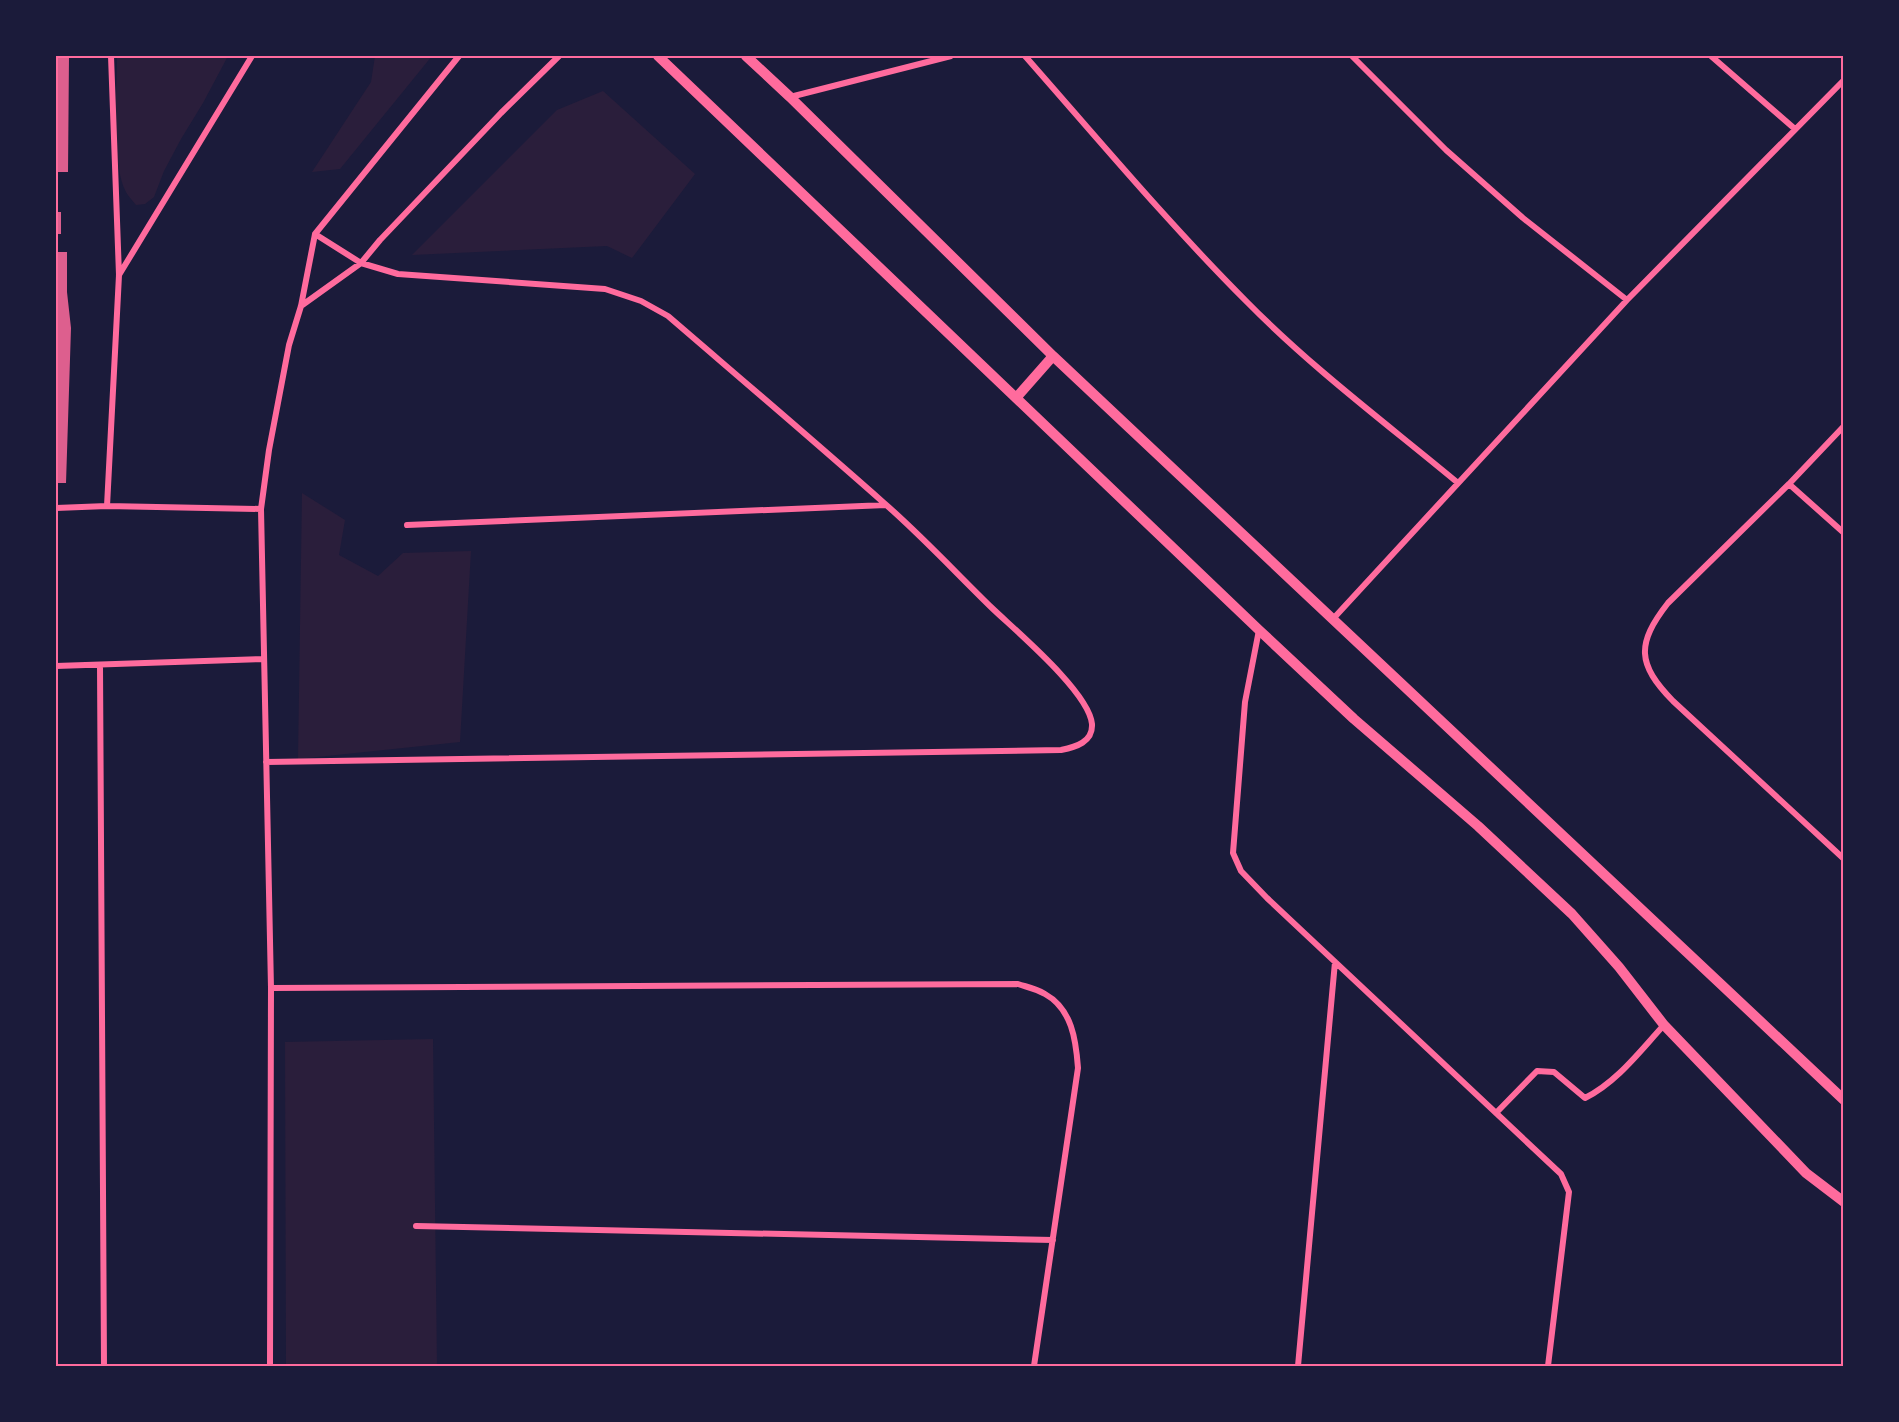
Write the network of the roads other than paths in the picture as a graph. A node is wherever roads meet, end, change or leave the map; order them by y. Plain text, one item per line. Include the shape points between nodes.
1 (111, 56) edge
2 (252, 56) edge
3 (459, 56) edge
4 (559, 56) edge
5 (658, 56) edge
6 (746, 56) edge
7 (951, 56) edge
8 (1025, 56) edge
9 (1352, 56) edge
10 (1711, 56) edge
11 (1844, 80) edge
12 (790, 97) junction
13 (1795, 129) junction
14 (315, 234) junction
15 (361, 263) junction
16 (119, 275) junction
17 (1627, 300) junction
18 (301, 306) junction
19 (1053, 356) junction
20 (1016, 398) junction
21 (1844, 426) edge
22 (1458, 483) junction
23 (1789, 484) junction
24 (886, 505) junction
25 (107, 506) junction
26 (56, 508) edge
27 (261, 509) junction
28 (407, 525) dead end
29 (1844, 533) edge
30 (1332, 620) junction
31 (1259, 630) junction
32 (264, 659) junction
33 (56, 666) edge
34 (100, 666) junction
35 (266, 762) junction
36 (1844, 859) edge
37 (1335, 962) junction
38 (271, 988) junction
39 (1664, 1024) junction
40 (1844, 1100) edge
41 (1496, 1113) junction
42 (1844, 1202) edge
43 (416, 1226) dead end
44 (1053, 1240) junction
45 (104, 1366) edge
46 (270, 1366) edge
47 (1034, 1366) edge
48 (1298, 1366) edge
49 (1548, 1366) edge

1 - 16 street
2 - 16 street
3 - 14 street
4 - 15 street
5 - 20 street
6 - 12 street
7 - 12 street
8 - 22 street via 1175,227 1249,304 1318,368
9 - 17 street via 1446,150 1522,218
10 - 13 street
11 - 13 street
12 - 19 street
13 - 17 street
14 - 15 street
14 - 18 street
15 - 18 street
15 - 24 street via 420,277 605,289 641,301 668,316
16 - 25 street
17 - 22 street
18 - 27 street via 289,345
19 - 20 street
19 - 30 street
20 - 31 street
21 - 23 street
22 - 30 street
23 - 29 street
23 - 36 street via 1668,603 1654,620 1644,654 1657,685 1673,702
24 - 28 street
24 - 35 street via 1052,665 1081,698 1092,723 1091,734 1084,743 1061,750
25 - 26 street
25 - 27 street
27 - 32 street
30 - 40 street
31 - 37 street via 1245,702 1233,853 1241,871
31 - 39 street via 1572,914
32 - 34 street
32 - 35 street
33 - 34 street
34 - 45 street
35 - 38 street
37 - 41 street
37 - 48 street
38 - 44 street via 1018,984 1046,994 1065,1012 1076,1038 1078,1068
38 - 46 street
39 - 41 street via 1600,1090 1584,1098 1554,1072 1537,1071
39 - 42 street via 1806,1173
41 - 49 street via 1561,1174 1569,1192
43 - 44 street
44 - 47 street

